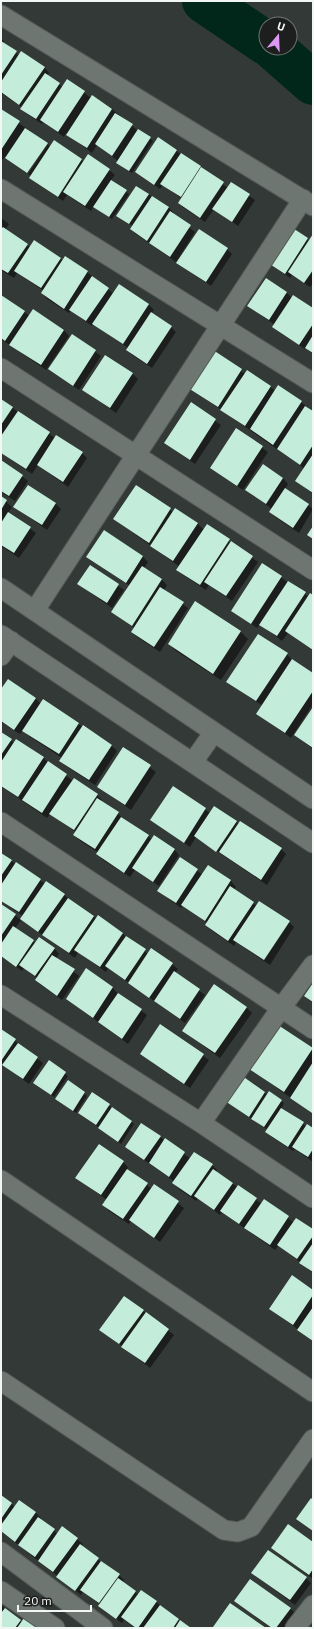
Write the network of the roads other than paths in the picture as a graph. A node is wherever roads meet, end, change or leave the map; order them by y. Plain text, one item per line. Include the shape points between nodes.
1 (1, 15) edge
2 (1, 189) edge
3 (308, 202) edge
4 (221, 327) junction
5 (1, 368) edge
6 (313, 383) edge
7 (136, 456) junction
8 (313, 570) edge
9 (1, 588) edge
10 (35, 610) junction
11 (4, 644) edge
12 (214, 732) junction
13 (193, 762) junction
14 (313, 799) edge
15 (1, 822) edge
16 (313, 843) edge
17 (313, 965) edge
18 (1, 995) edge
19 (281, 1008) junction
20 (313, 1029) edge
21 (201, 1123) junction
22 (1, 1180) edge
23 (313, 1198) edge
24 (1, 1381) edge
25 (313, 1392) edge
26 (313, 1439) edge
27 (1, 1552) edge
28 (1, 1591) edge
29 (313, 1605) edge
30 (55, 1628) edge
31 (103, 1628) edge
32 (295, 1628) edge

1 - 3 street
2 - 4 street
3 - 4 street
4 - 6 street
4 - 7 street
5 - 7 street
7 - 8 street
7 - 10 street
9 - 10 street
10 - 12 street
11 - 13 street
12 - 13 street
12 - 14 street
13 - 16 street
15 - 19 street
17 - 19 street
18 - 21 street
19 - 20 street
19 - 21 street
21 - 23 street
22 - 25 street
24 - 26 street via 224,1530 238,1532 251,1527
27 - 31 street
28 - 30 street
29 - 32 street

